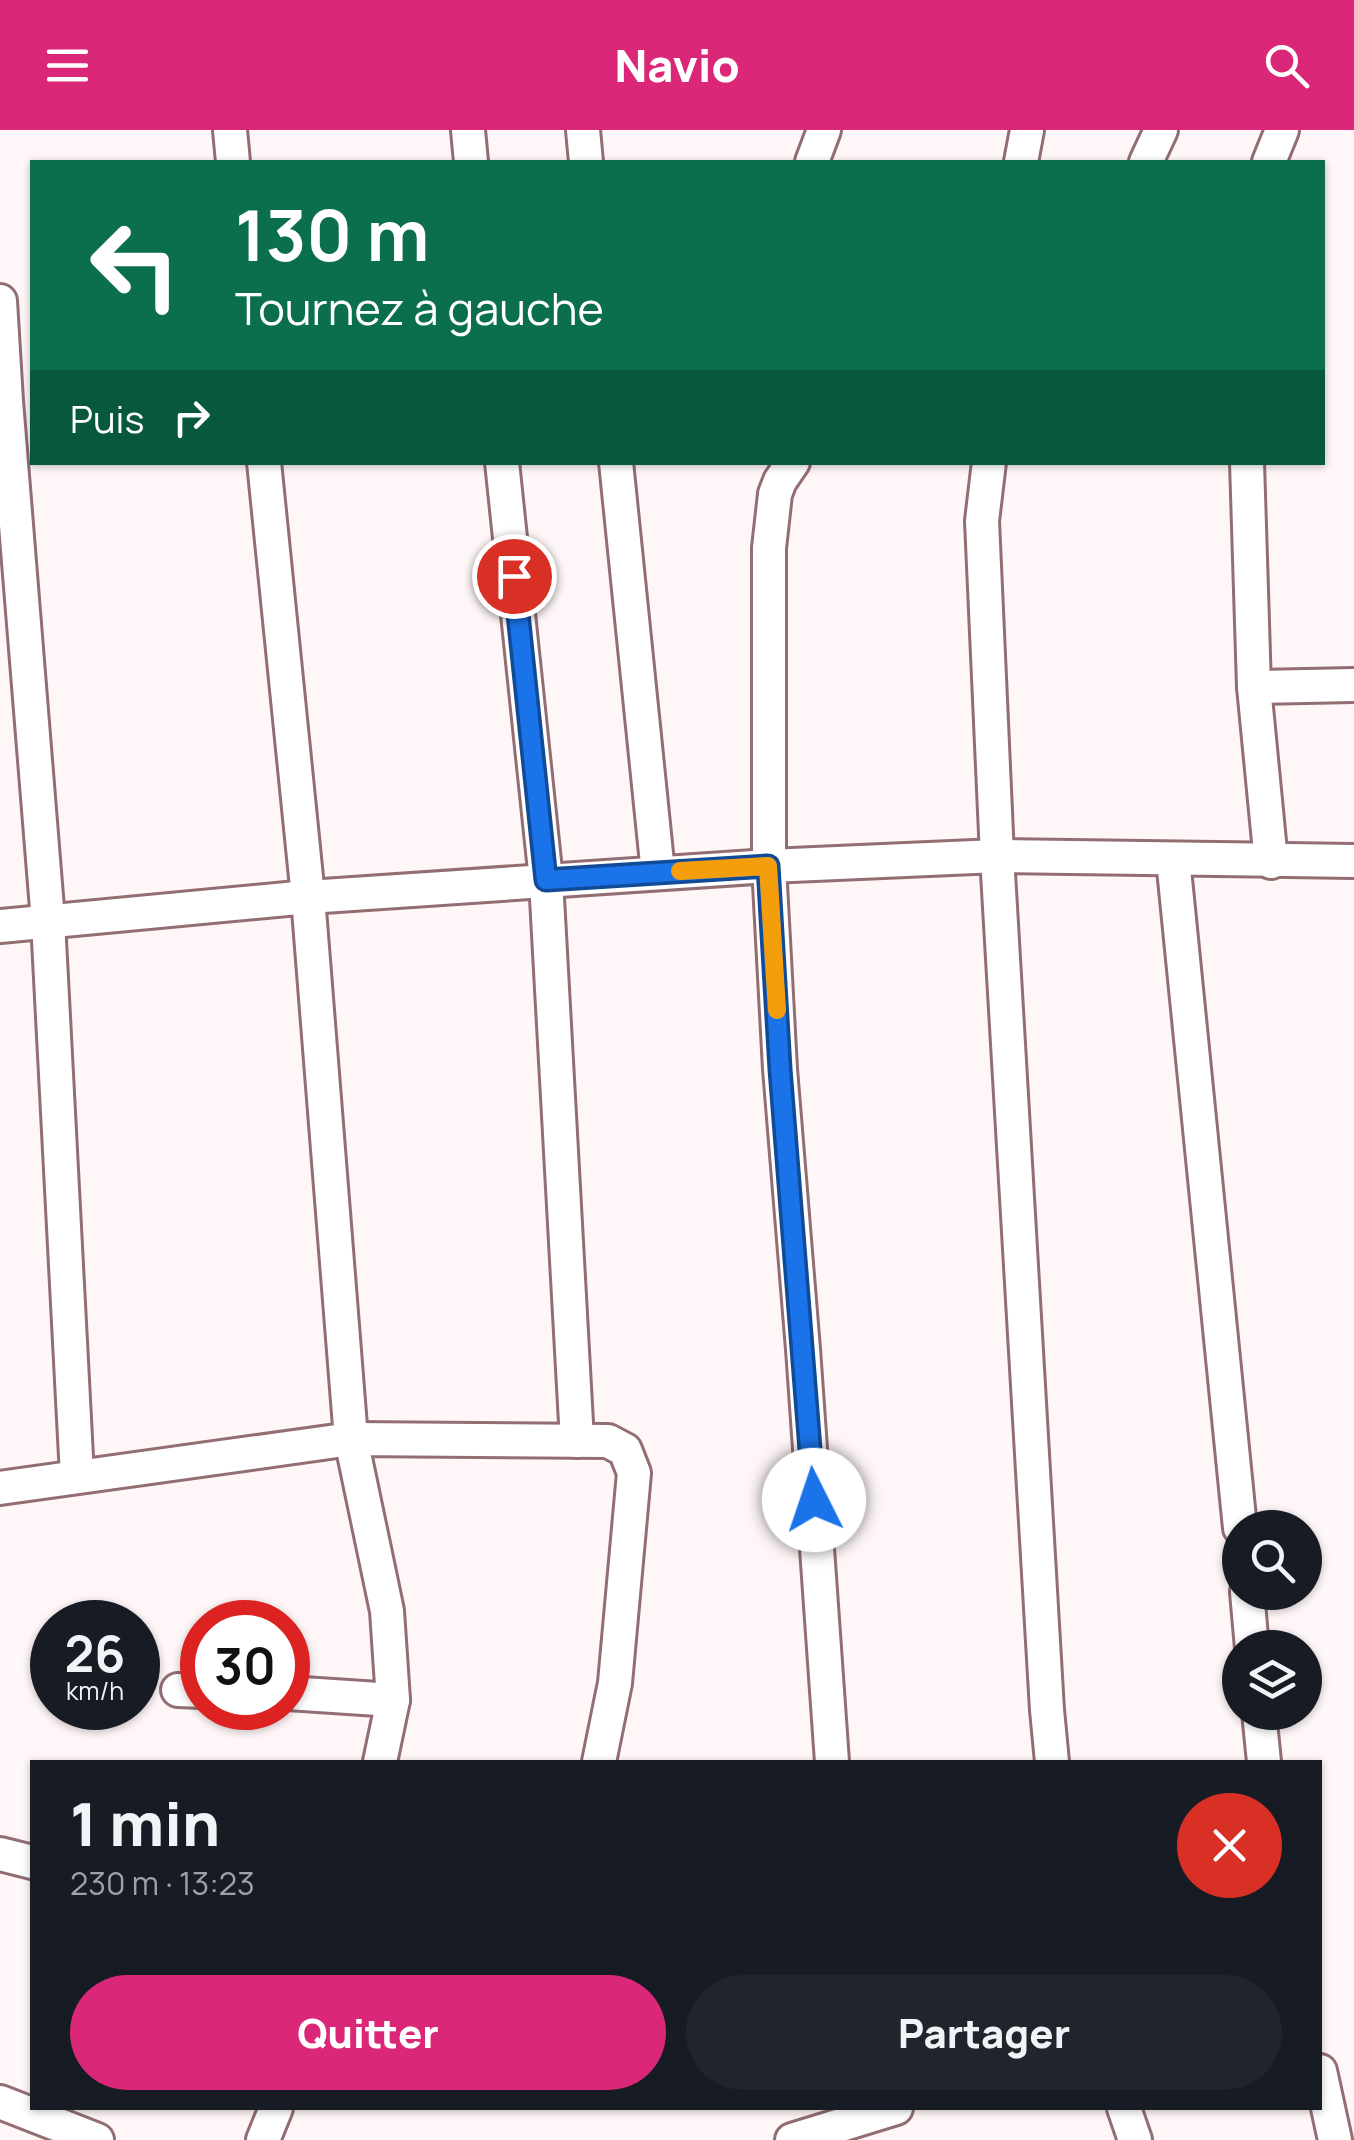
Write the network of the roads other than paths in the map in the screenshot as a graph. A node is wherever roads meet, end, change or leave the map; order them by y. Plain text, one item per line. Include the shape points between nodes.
1 (230, 130) edge
2 (468, 130) edge
3 (582, 130) edge
4 (806, 130) edge
5 (824, 130) edge
6 (1027, 130) edge
7 (1161, 130) edge
8 (1282, 130) edge
9 (234, 160) edge
10 (472, 160) edge
11 (586, 160) edge
12 (812, 160) edge
13 (813, 160) edge
14 (1021, 160) edge
15 (1147, 160) edge
16 (1270, 160) edge
17 (0, 301) edge
18 (3, 401) edge
19 (264, 465) edge
20 (502, 465) edge
21 (616, 465) edge
22 (791, 465) edge
23 (988, 465) edge
24 (1247, 465) edge
25 (1354, 684) edge
26 (1254, 688) junction
27 (996, 856) junction
28 (1173, 859) junction
29 (1354, 861) edge
30 (1271, 862) junction
31 (768, 866) junction
32 (658, 873) junction
33 (546, 880) junction
34 (308, 896) junction
35 (48, 921) junction
36 (0, 926) edge
37 (350, 1439) junction
38 (577, 1441) junction
39 (77, 1476) junction
40 (0, 1488) edge
41 (1238, 1510) edge
42 (310, 1694) edge
43 (393, 1700) junction
44 (1261, 1730) edge
45 (380, 1760) edge
46 (599, 1760) edge
47 (832, 1760) edge
48 (1052, 1760) edge
49 (1264, 1760) edge
50 (0, 1854) edge
51 (30, 1862) edge
52 (1322, 2080) edge
53 (0, 2102) edge
54 (275, 2110) edge
55 (890, 2110) edge
56 (1125, 2110) edge
57 (97, 2140) edge
58 (263, 2140) edge
59 (792, 2140) edge
60 (1135, 2140) edge
61 (1335, 2140) edge

1 - 9 street
2 - 10 street
3 - 11 street
4 - 12 street
5 - 13 street
6 - 14 street
7 - 15 street
8 - 16 street
17 - 18 street
18 - 35 street
19 - 34 street
20 - 33 street
21 - 32 street
22 - 31 street via 775,494 769,548
23 - 27 street via 982,522
24 - 26 street
25 - 26 street
26 - 30 street
27 - 28 street
27 - 31 street
27 - 48 street
28 - 30 street
28 - 41 street
29 - 30 street
31 - 32 street
31 - 47 street
32 - 33 street
33 - 34 street
33 - 38 street
34 - 35 street
34 - 37 street
35 - 36 street
35 - 39 street
37 - 38 street
37 - 39 street
37 - 43 street via 387,1611
38 - 46 street via 608,1441 625,1450 634,1473 615,1683
39 - 40 street
42 - 43 street
43 - 45 street
44 - 49 street
50 - 51 street
52 - 61 street
53 - 57 street
54 - 58 street
55 - 59 street
56 - 60 street

